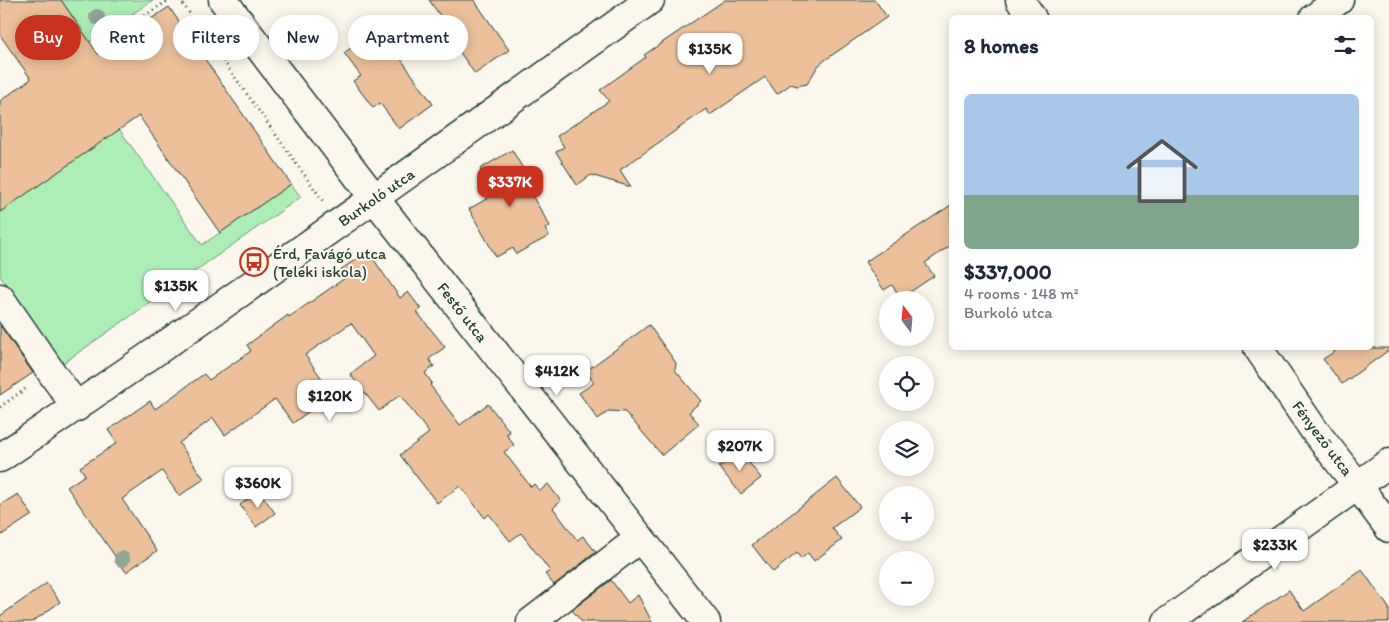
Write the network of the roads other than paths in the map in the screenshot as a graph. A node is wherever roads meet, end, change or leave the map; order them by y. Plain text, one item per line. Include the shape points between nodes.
1 (223, 0) edge
2 (650, 0) edge
3 (1020, 0) edge
4 (1338, 0) edge
5 (1030, 15) edge
6 (1318, 15) edge
7 (375, 199) junction
8 (0, 298) edge
9 (1259, 350) edge
10 (77, 407) junction
11 (0, 458) edge
12 (1389, 463) edge
13 (1358, 486) junction
14 (1389, 528) edge
15 (640, 538) junction
16 (531, 622) edge
17 (706, 622) edge
18 (1167, 622) edge

1 - 7 street, Festő utca
2 - 7 street, Burkoló utca
3 - 5 street
4 - 6 street
7 - 10 street, Burkoló utca
7 - 15 street, Festő utca
8 - 10 street
9 - 13 street, Fényező utca via 1314,430
10 - 11 street, Burkoló utca
12 - 13 street
13 - 14 street, Fényező utca
13 - 18 street
15 - 16 street
15 - 17 street, Festő utca

